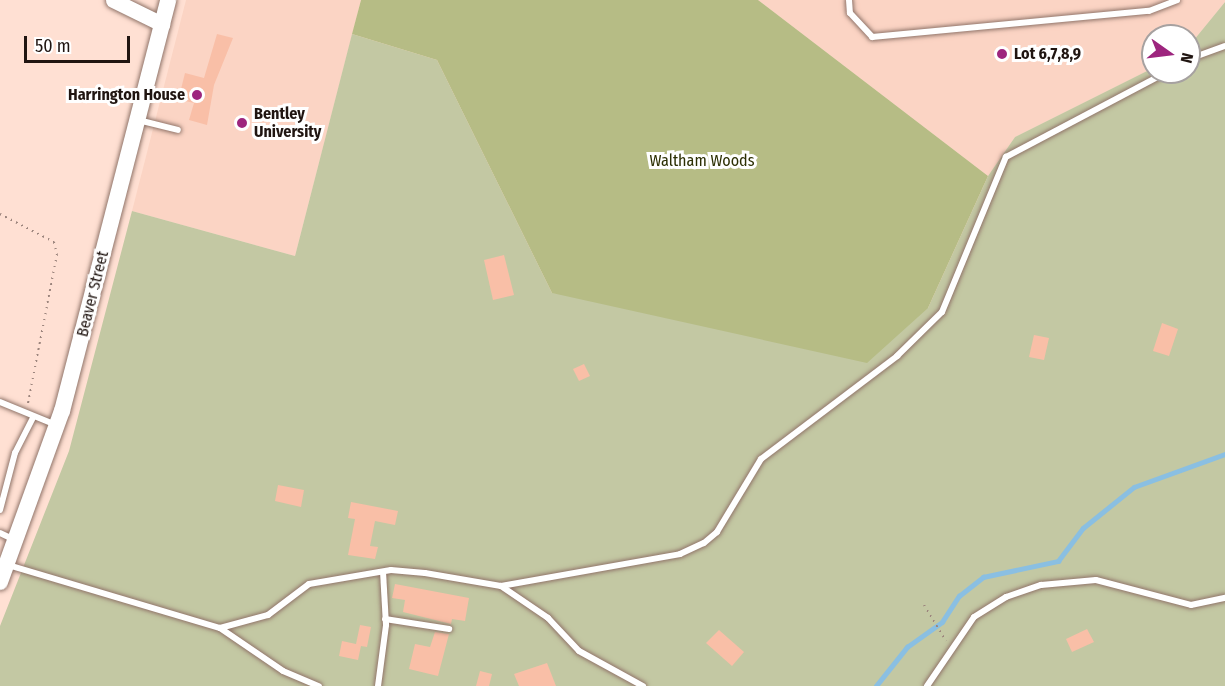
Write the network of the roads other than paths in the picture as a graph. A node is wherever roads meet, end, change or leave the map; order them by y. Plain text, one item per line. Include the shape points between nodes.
1 (113, 0) edge
2 (168, 0) edge
3 (849, 0) edge
4 (1177, 0) edge
5 (162, 24) junction
6 (1225, 46) edge
7 (1201, 55) edge
8 (1144, 84) edge
9 (138, 119) junction
10 (178, 130) dead end
11 (0, 402) edge
12 (33, 418) junction
13 (58, 426) junction
14 (0, 510) edge
15 (0, 533) edge
16 (17, 541) junction
17 (7, 565) junction
18 (383, 572) junction
19 (0, 582) edge
20 (501, 586) junction
21 (1225, 598) edge
22 (385, 619) junction
23 (220, 628) junction
24 (449, 629) dead end
25 (319, 686) edge
26 (378, 686) edge
27 (644, 686) edge
28 (927, 686) edge

1 - 5 street
2 - 5 main road, Beaver Street
3 - 4 lane via 850,14 872,37 1149,11
5 - 9 main road, Beaver Street
6 - 7 lane
8 - 20 lane via 1005,157 942,312 897,356 761,459 717,532 704,543 680,554
9 - 10 lane
9 - 13 main road, Beaver Street
11 - 12 lane
12 - 13 lane
12 - 14 lane via 15,453
13 - 16 main road, Beaver Street
15 - 16 lane
16 - 17 main road, Beaver Street
17 - 19 main road, Beaver Street
17 - 23 lane
18 - 20 lane via 425,573
18 - 22 lane
18 - 23 lane via 309,584 268,615
20 - 27 lane via 548,618 579,651
21 - 28 lane via 1191,605 1096,580 1041,585 1006,597 974,617
22 - 24 lane
22 - 26 lane
23 - 25 lane via 283,671

